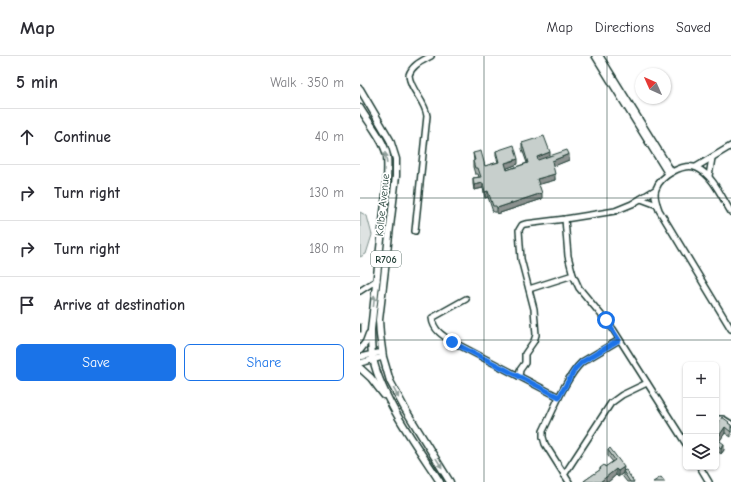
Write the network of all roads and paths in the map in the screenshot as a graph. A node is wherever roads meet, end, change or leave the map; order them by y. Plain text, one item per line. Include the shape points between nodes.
1 (431, 56) edge
2 (595, 56) edge
3 (600, 56) edge
4 (360, 89) edge
5 (360, 108) edge
6 (731, 146) edge
7 (712, 158) junction
8 (696, 167) junction
9 (670, 173) junction
10 (708, 176) junction
11 (655, 190) junction
12 (641, 199) junction
13 (657, 205) junction
14 (731, 212) edge
15 (565, 220) junction
16 (415, 231) dead end
17 (573, 275) junction
18 (376, 280) junction
19 (529, 289) junction
20 (360, 291) edge
21 (466, 299) dead end
22 (731, 329) edge
23 (371, 330) junction
24 (619, 340) junction
25 (360, 350) edge
26 (382, 354) junction
27 (360, 357) edge
28 (373, 357) junction
29 (360, 363) edge
30 (360, 368) edge
31 (519, 376) junction
32 (647, 383) junction
33 (559, 397) junction
34 (388, 399) junction
35 (719, 419) edge
36 (730, 422) edge
37 (683, 435) edge
38 (702, 470) edge
39 (564, 475) junction
40 (440, 482) edge
41 (450, 482) edge
42 (569, 482) edge
43 (709, 482) edge

1 - 16 street via 416,65 409,74 427,116
2 - 9 street
3 - 9 street
4 - 26 main road, Kolbe Avenue / R706 via 390,140 396,158 379,320
18 -> 5 main road, Kolbe Avenue / R706 via 387,185 387,155
6 - 7 street
7 - 8 street
7 - 10 street
8 - 9 street via 683,167
8 - 10 street
9 - 11 street
10 - 14 street
11 - 12 street
11 - 13 street
12 - 13 street
12 - 15 street via 615,211
13 - 22 street
15 - 17 street via 567,249
15 - 19 street via 525,224 520,227 519,250
17 - 19 street
17 - 24 street via 579,288
18 - 20 street
23 -> 18 main road, Kolbe Avenue / R706
19 - 31 street via 536,335 525,354 525,362
21 - 31 street via 434,317 432,320 438,332 452,342
23 - 25 main road
23 - 28 main road, Kolbe Avenue / R706
24 - 32 street
24 - 33 street via 577,366
26 - 28 street
26 -> 41 main road, Kolbe Avenue / R706 via 395,392
27 - 28 street
28 - 29 street
28 - 34 main road, Kolbe Avenue / R706
30 - 34 main road
31 - 33 street
32 - 37 street
32 - 39 street via 622,394 611,403
33 - 39 street via 542,434 545,444
34 - 40 main road, Kolbe Avenue / R706
35 - 36 street
38 - 43 street
39 - 42 street

